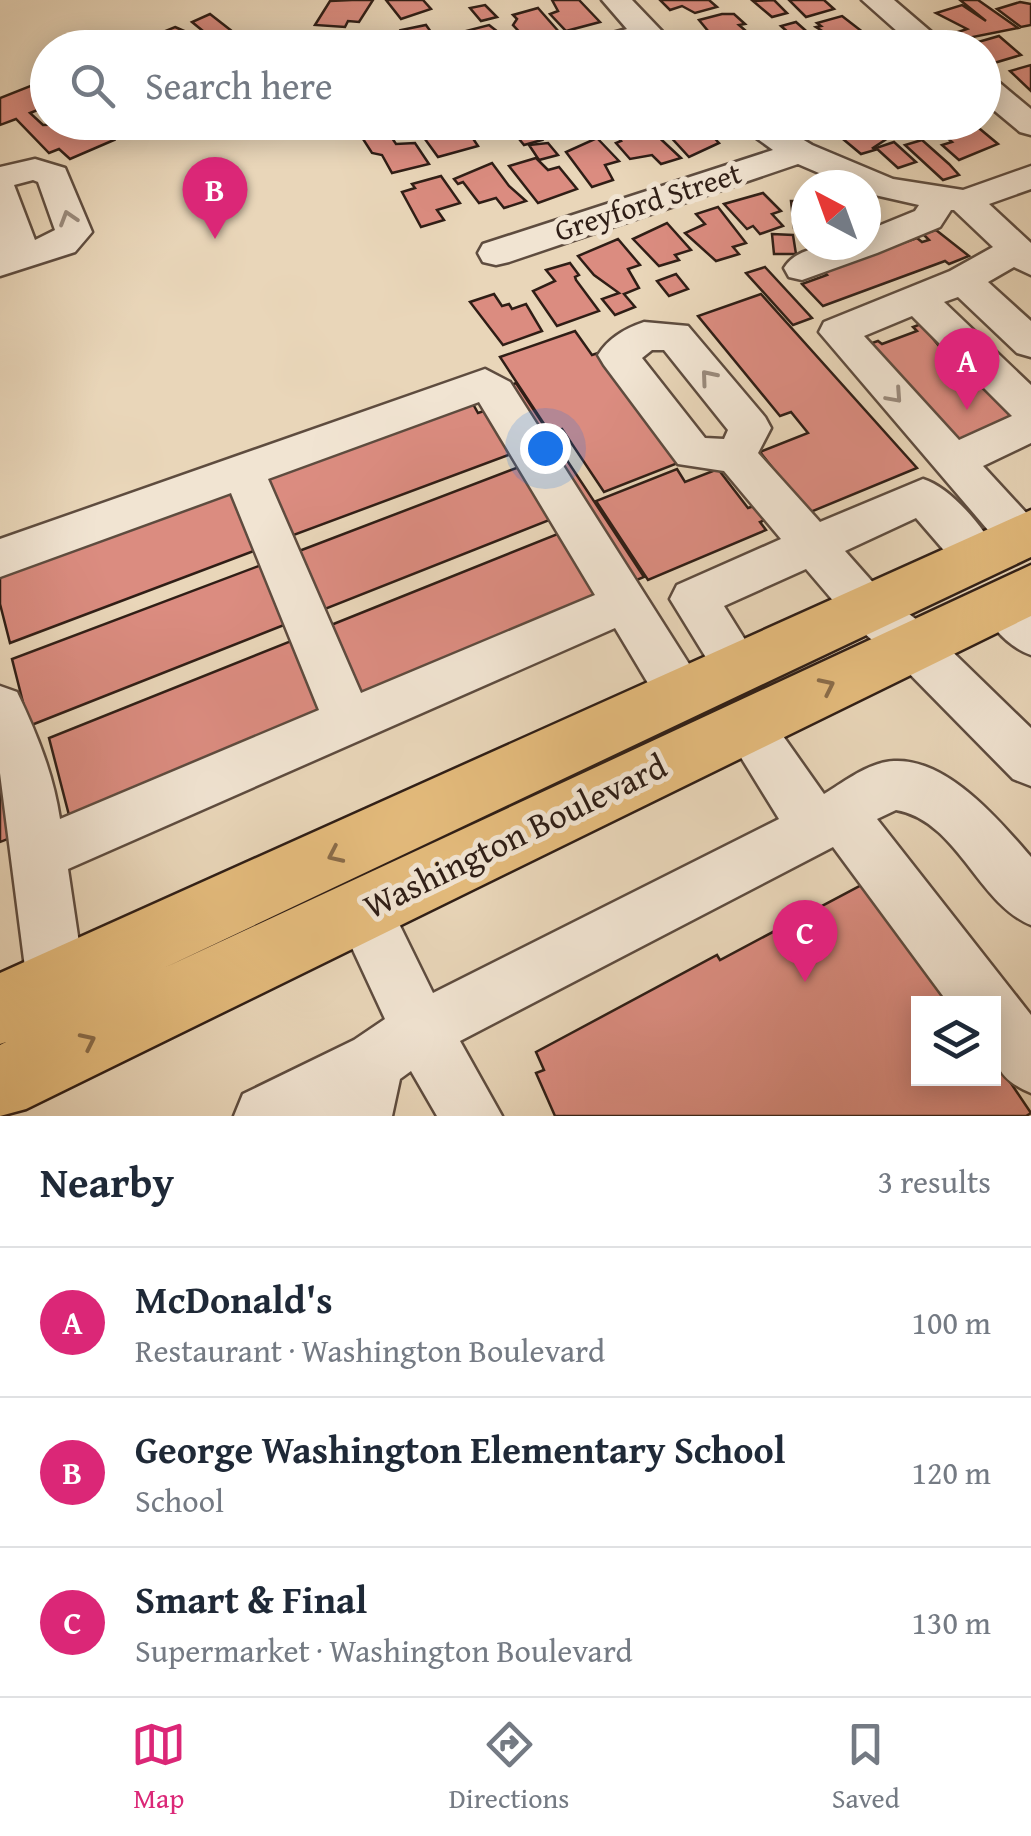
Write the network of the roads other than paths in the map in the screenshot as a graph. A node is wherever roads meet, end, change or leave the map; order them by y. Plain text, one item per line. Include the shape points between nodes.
1 (616, 0) edge
2 (889, 2) edge
3 (646, 30) edge
4 (917, 30) edge
5 (1001, 100) edge
6 (1031, 124) edge
7 (780, 140) edge
8 (800, 152) junction
9 (1031, 177) edge
10 (0, 178) edge
11 (0, 188) edge
12 (952, 200) junction
13 (881, 238) edge
14 (496, 253) dead end
15 (1024, 257) edge
16 (12, 260) edge
17 (824, 260) edge
18 (802, 268) dead end
19 (964, 280) junction
20 (918, 299) junction
21 (1031, 343) edge
22 (1031, 410) edge
23 (1031, 426) edge
24 (736, 456) dead end
25 (953, 461) junction
26 (243, 471) junction
27 (811, 546) junction
28 (0, 558) edge
29 (1016, 575) edge
30 (625, 603) junction
31 (890, 627) junction
32 (681, 694) junction
33 (742, 696) junction
34 (0, 708) edge
35 (349, 722) junction
36 (626, 722) junction
37 (1031, 762) edge
38 (828, 821) junction
39 (40, 854) junction
40 (1031, 898) edge
41 (362, 909) junction
42 (56, 983) junction
43 (979, 996) edge
44 (0, 1009) edge
45 (1001, 1023) edge
46 (1031, 1063) edge
47 (385, 1069) edge
48 (0, 1083) edge
49 (265, 1116) edge
50 (471, 1116) edge

1 - 3 street
2 - 4 street
5 - 6 street
7 - 8 street
8 - 12 street via 886,189
8 - 14 street, Greyford Street
9 - 12 street
16 -> 10 street via 62,244 74,232 53,175 36,169
11 - 16 street
12 - 13 street via 928,219
12 - 15 street
15 - 19 street
17 - 18 street
19 - 20 street
19 - 21 street
20 - 22 street
20 -> 25 street via 838,332
23 - 25 street
24 - 27 street
25 - 29 street
26 - 28 street
26 - 30 street via 485,384
26 - 35 street
27 - 29 street via 923,496
27 - 31 street
27 - 33 street via 693,599
29 - 31 main road, Washington Boulevard
30 - 32 street
30 - 35 street
31 - 33 main road, Washington Boulevard
31 - 37 street
32 - 33 main road, Washington Boulevard
32 - 36 main road, Washington Boulevard
33 - 38 street
33 - 41 main road, Washington Boulevard
34 - 39 street via 24,765
35 - 39 street
36 - 41 main road via 576,772 407,852
36 -> 42 main road, Washington Boulevard
38 - 40 street via 892,784 914,788 958,818
38 - 43 street
38 - 47 street
39 - 42 street
41 - 47 street
48 -> 41 main road, Washington Boulevard
42 - 44 main road, Washington Boulevard
45 - 46 street
47 - 49 street
47 - 50 street

